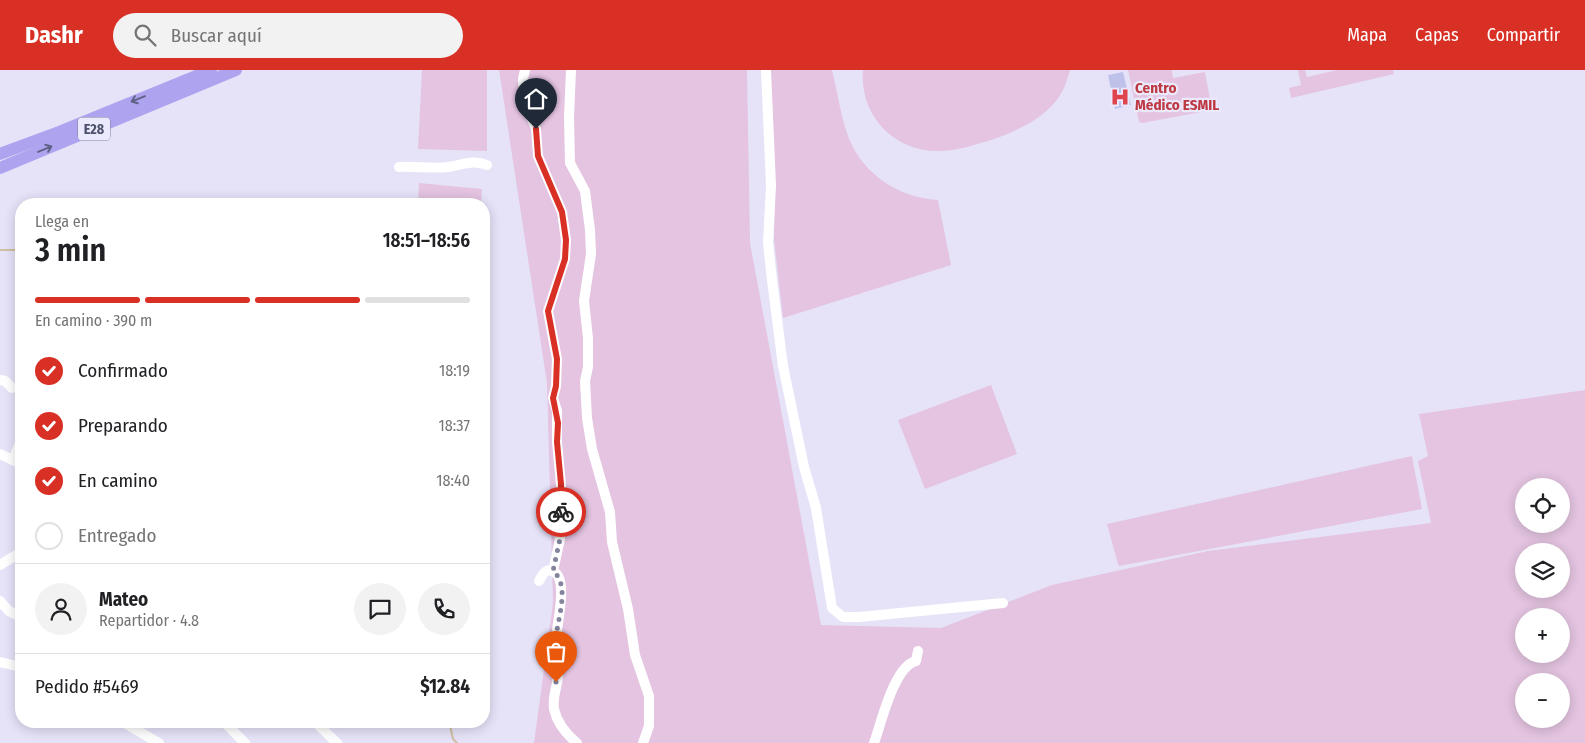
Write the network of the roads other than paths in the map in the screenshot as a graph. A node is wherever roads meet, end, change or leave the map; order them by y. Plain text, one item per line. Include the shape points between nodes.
1 (211, 70) edge
2 (236, 70) edge
3 (525, 70) edge
4 (572, 70) edge
5 (766, 70) edge
6 (186, 86) junction
7 (0, 154) edge
8 (487, 165) dead end
9 (399, 167) dead end
10 (0, 168) edge
11 (0, 380) edge
12 (12, 388) dead end
13 (0, 454) edge
14 (15, 461) edge
15 (15, 556) edge
16 (0, 565) edge
17 (553, 571) junction
18 (539, 581) dead end
19 (0, 601) edge
20 (1004, 603) dead end
21 (15, 614) edge
22 (918, 651) dead end
23 (0, 662) edge
24 (15, 666) edge
25 (133, 728) edge
26 (230, 728) edge
27 (321, 728) edge
28 (159, 743) edge
29 (245, 743) edge
30 (336, 743) edge
31 (578, 743) edge
32 (643, 743) edge
33 (874, 743) edge

1 - 6 main road, E28
2 - 6 main road, E28
3 - 17 street via 524,99 536,129 538,156 562,212 566,240 565,259 548,311 557,359 553,398 557,412 562,496 560,539
4 - 32 street via 570,163 585,191 591,254 584,301 588,347 585,381 587,418 592,449 610,512 612,542 635,654 649,696 649,726
5 - 20 street via 771,186 768,243 772,280 783,366 816,508 832,608 843,617 860,617
6 -> 7 main road, E28
10 -> 6 main road, E28
8 - 9 street via 479,162 448,167
11 - 12 street
13 - 14 street
15 - 16 street
17 - 18 street via 545,572
17 - 31 street via 559,577 562,600 556,639 558,674 554,710 561,726
19 - 21 street
22 - 33 street via 916,661 908,665 885,706
23 - 24 street
25 - 28 street
26 - 29 street
27 - 30 street

